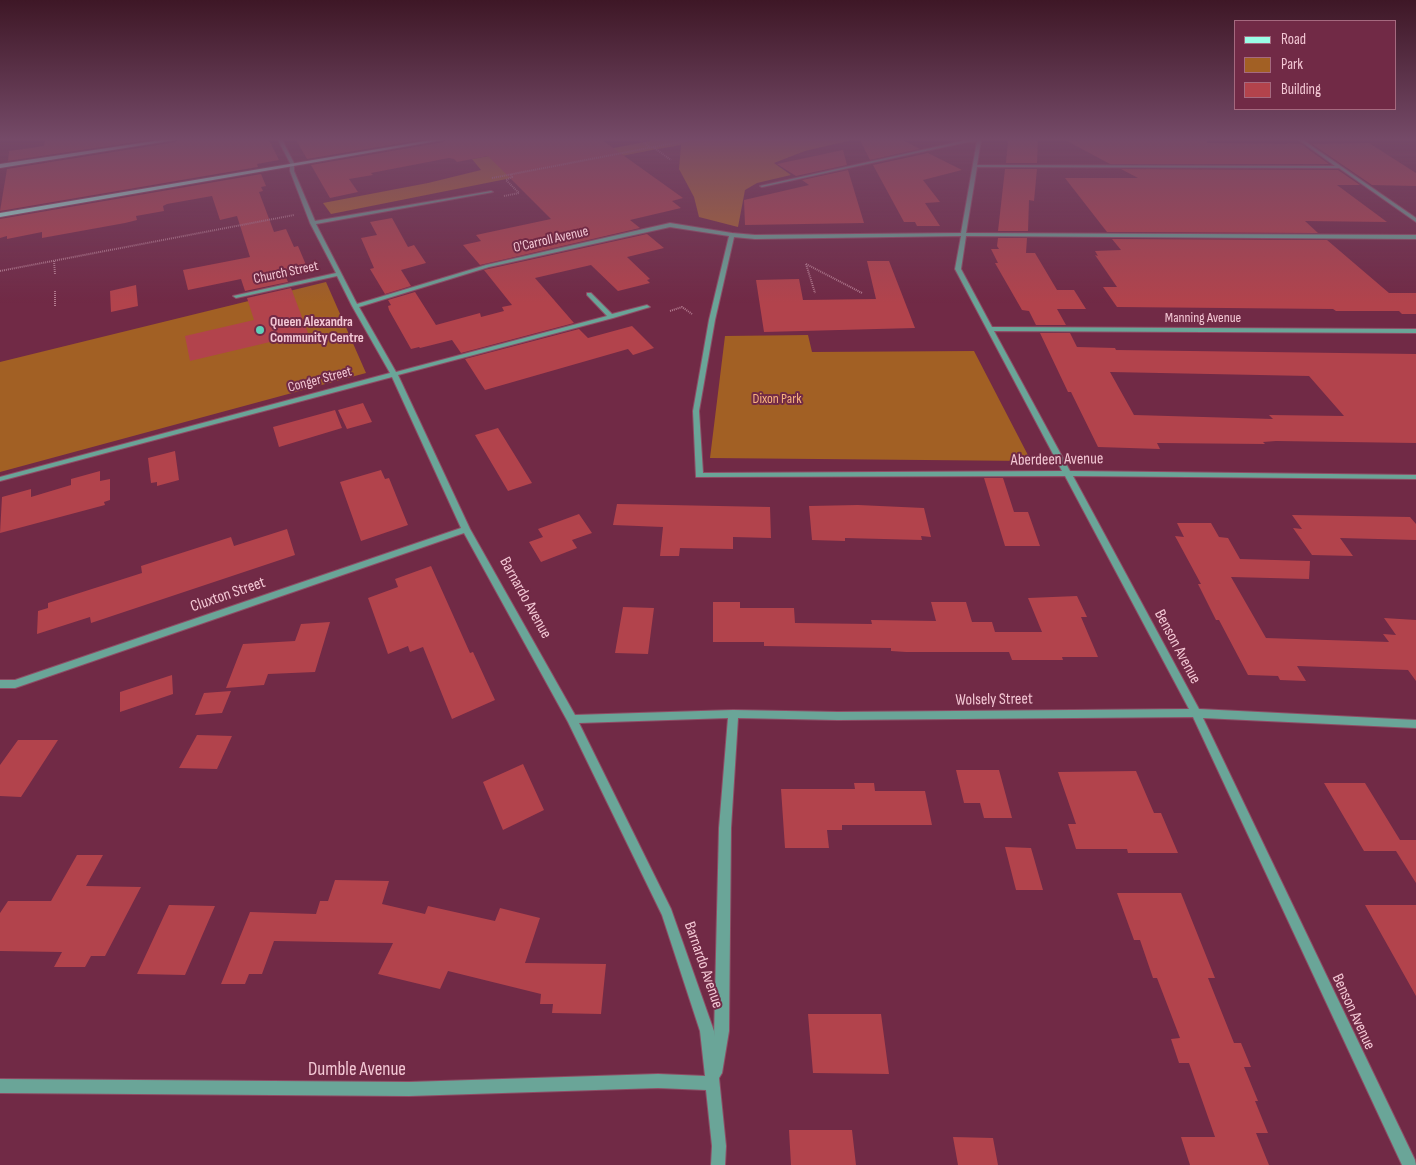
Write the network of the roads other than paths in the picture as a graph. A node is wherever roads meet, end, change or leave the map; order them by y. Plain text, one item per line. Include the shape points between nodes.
1 (121, 194) edge
2 (301, 194) edge
3 (477, 194) edge
4 (970, 194) edge
5 (1379, 194) edge
6 (0, 215) edge
7 (1416, 220) edge
8 (313, 223) junction
9 (732, 235) junction
10 (964, 235) junction
11 (1416, 237) edge
12 (340, 274) junction
13 (589, 294) dead end
14 (236, 296) dead end
15 (355, 306) junction
16 (647, 307) dead end
17 (611, 317) junction
18 (989, 329) junction
19 (1416, 332) edge
20 (394, 374) junction
21 (1066, 473) junction
22 (699, 475) joint
23 (1416, 477) edge
24 (0, 479) edge
25 (466, 529) junction
26 (0, 684) edge
27 (1196, 713) junction
28 (733, 714) junction
29 (572, 719) junction
30 (1416, 724) edge
31 (713, 1083) junction
32 (0, 1086) edge
33 (718, 1165) edge
34 (1410, 1165) edge

1 - 6 main road
2 - 8 street, Barnardo Avenue
3 - 8 street
4 - 10 street, Benson Avenue
5 - 7 street
8 - 12 street, Barnardo Avenue
9 - 10 street, O'Carroll Avenue
9 - 15 street, O'Carroll Avenue via 670,225 488,266
9 - 22 lane via 696,411
10 - 11 street, O'Carroll Avenue
10 - 18 street, Benson Avenue via 958,269
12 - 14 street, Church Street
12 - 15 street, Barnardo Avenue
13 - 17 street
15 - 20 street, Barnardo Avenue
16 - 17 street, Conger Street
17 - 20 street, Conger Street
18 - 19 street, Manning Avenue
18 - 21 street, Benson Avenue
20 - 24 street, Conger Street
20 - 25 street, Barnardo Avenue
21 - 22 street, Aberdeen Avenue
21 - 23 street, Aberdeen Avenue
21 - 27 street, Benson Avenue
25 - 26 street, Cluxton Street via 15,684
25 - 29 street, Barnardo Avenue
27 - 28 street, Wolsely Street
27 - 30 street, Wolsely Street
27 - 34 street, Benson Avenue
28 - 29 street, Wolsely Street
28 - 31 street, Barnardo Avenue via 725,828 722,1031
29 - 31 street, Barnardo Avenue via 667,913 707,1030
31 - 32 street, Dumble Avenue via 658,1081 409,1089
31 - 33 street, Barnardo Avenue

